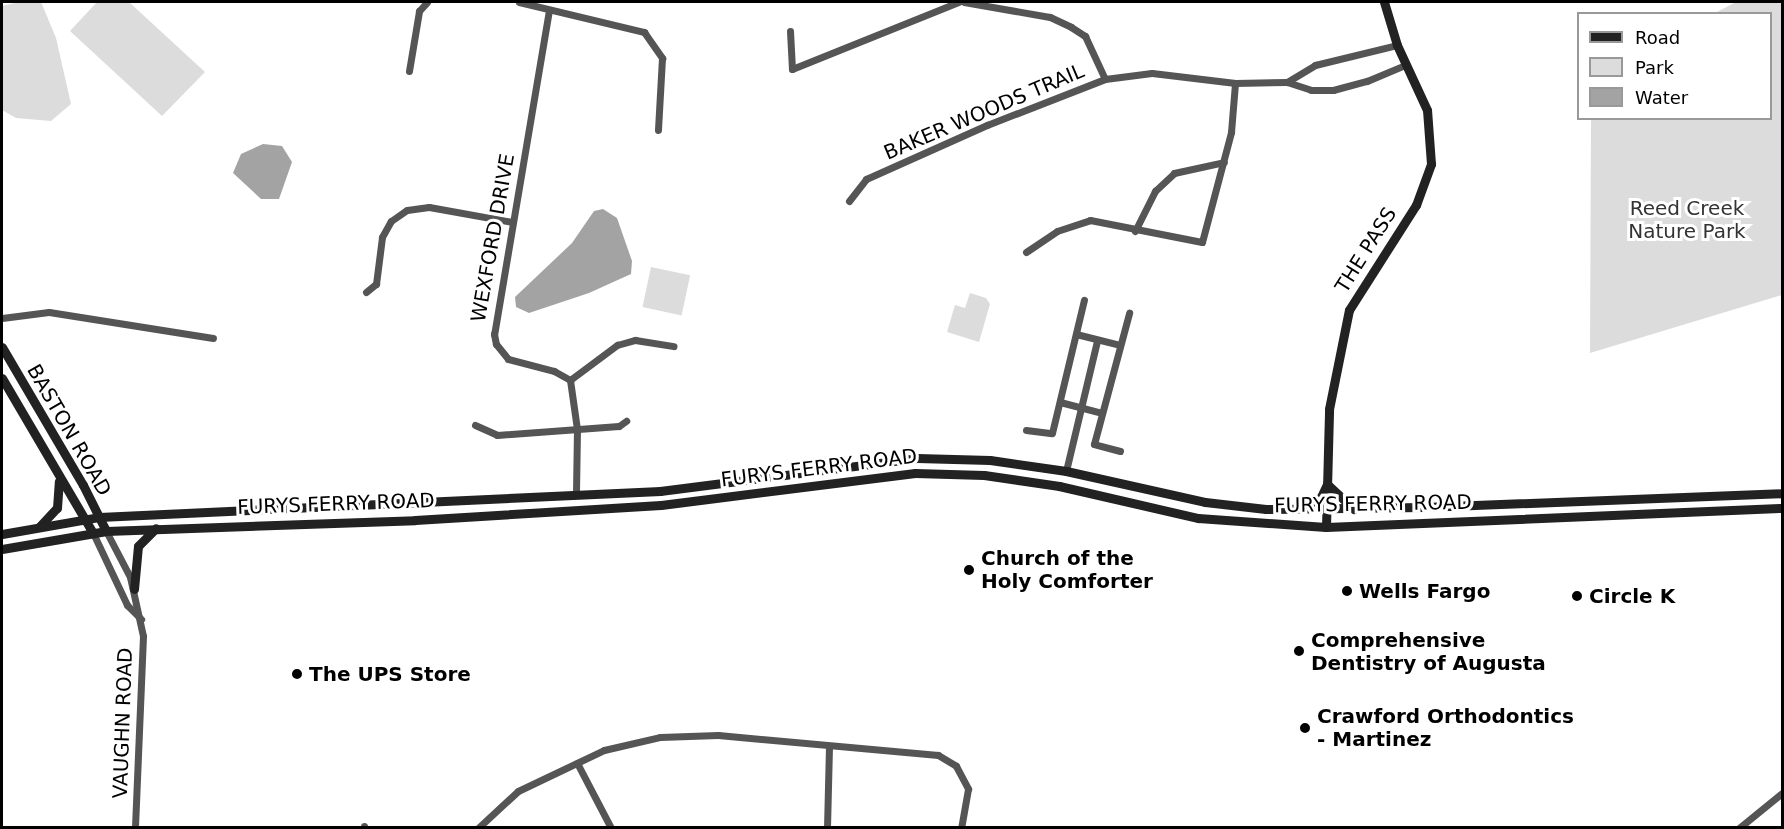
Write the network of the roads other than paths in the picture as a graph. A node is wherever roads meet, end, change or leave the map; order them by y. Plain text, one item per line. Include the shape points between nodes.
1 (427, 2) edge
2 (519, 2) edge
3 (959, 2) edge
4 (964, 2) edge
5 (1384, 2) edge
6 (549, 10) junction
7 (790, 31) dead end
8 (1397, 45) junction
9 (1405, 64) junction
10 (409, 71) dead end
11 (1105, 80) junction
12 (1235, 82) junction
13 (1287, 82) junction
14 (658, 130) dead end
15 (1224, 162) junction
16 (849, 201) dead end
17 (512, 222) junction
18 (1135, 231) junction
19 (1026, 252) dead end
20 (366, 292) dead end
21 (1084, 300) dead end
22 (1129, 313) dead end
23 (2, 318) edge
24 (1076, 334) junction
25 (213, 338) dead end
26 (1097, 341) junction
27 (1120, 345) junction
28 (674, 346) dead end
29 (2, 347) edge
30 (2, 378) edge
31 (570, 380) junction
32 (1060, 402) junction
33 (1081, 407) junction
34 (1102, 413) junction
35 (626, 421) dead end
36 (475, 425) dead end
37 (577, 429) junction
38 (1026, 430) dead end
39 (1120, 451) dead end
40 (1066, 471) junction
41 (58, 475) junction
42 (1327, 484) junction
43 (1782, 493) edge
44 (576, 495) junction
45 (1589, 502) junction
46 (1782, 508) edge
47 (1306, 509) junction
48 (1329, 509) junction
49 (1353, 509) junction
50 (99, 517) junction
51 (1589, 517) junction
52 (85, 519) junction
53 (39, 527) junction
54 (1326, 527) junction
55 (156, 528) junction
56 (106, 531) junction
57 (93, 533) junction
58 (2, 534) edge
59 (2, 549) edge
60 (134, 589) junction
61 (141, 619) junction
62 (829, 747) junction
63 (577, 763) junction
64 (1782, 793) edge
65 (135, 828) edge
66 (478, 828) edge
67 (611, 828) edge
68 (827, 828) edge
69 (961, 828) edge
70 (1739, 828) edge

1 - 10 street via 418,11
2 - 6 street
3 - 7 street via 792,69
4 - 11 street via 1050,17 1071,27 1085,36
5 - 8 main road, THE PASS
6 - 14 street via 644,32 655,44 662,58
6 - 17 street, WEXFORD DRIVE
8 - 9 main road, THE PASS
8 - 13 street via 1315,65
9 - 13 street, BAKER WOODS TRAIL via 1367,81 1333,90 1311,90
9 - 42 main road, THE PASS via 1427,110 1431,164 1416,205 1349,310 1329,409
11 - 12 street, BAKER WOODS TRAIL via 1152,73
11 - 16 street, BAKER WOODS TRAIL via 987,125 867,179
12 - 13 street, BAKER WOODS TRAIL
12 - 15 street
15 - 18 street via 1174,172 1155,191
15 - 18 street via 1202,242
17 - 20 street via 429,207 407,210 391,221 382,237 376,284
17 - 31 street, WEXFORD DRIVE via 494,313 496,344 508,359 554,371
18 - 19 street via 1089,220 1057,231
21 - 24 street
22 - 27 street
23 - 25 street via 49,312
24 - 26 street
24 - 32 street
26 - 27 street
26 - 33 street
27 - 34 street
28 - 31 street via 635,340 617,345
29 - 50 main road, BASTON ROAD
30 - 41 main road, BASTON ROAD
31 - 37 street
32 - 33 street
32 - 38 street via 1052,433
33 - 34 street
33 - 40 street
34 - 39 street via 1094,444
35 - 37 street via 620,426
36 - 37 street via 497,435
37 - 44 street
40 - 44 main road, FURYS FERRY ROAD via 972,458 917,458 660,491
40 - 47 main road, FURYS FERRY ROAD via 1205,502
41 - 52 main road, BASTON ROAD
41 - 53 main road via 61,492 57,508
42 - 47 main road via 1322,497
42 - 48 main road, THE PASS
42 - 49 main road
43 - 45 main road, FURYS FERRY ROAD
44 - 50 main road, FURYS FERRY ROAD
45 - 49 main road, FURYS FERRY ROAD
45 - 51 main road
46 - 51 main road, FURYS FERRY ROAD
47 - 48 main road, FURYS FERRY ROAD
48 - 49 main road, FURYS FERRY ROAD
48 - 54 main road, THE PASS
50 - 52 main road, FURYS FERRY ROAD
50 - 56 main road, BASTON ROAD
51 - 54 main road, FURYS FERRY ROAD
52 - 53 main road, FURYS FERRY ROAD
52 - 57 main road, BASTON ROAD
53 - 58 main road, FURYS FERRY ROAD
54 - 55 main road, FURYS FERRY ROAD via 1198,518 1059,486 984,475 915,473 662,505 415,520
55 - 56 main road, FURYS FERRY ROAD
55 - 60 main road via 138,546
56 - 57 main road, FURYS FERRY ROAD
56 - 60 street, VAUGHN ROAD
57 - 59 main road, FURYS FERRY ROAD
57 - 61 street, VAUGHN ROAD via 127,605
60 - 61 street, VAUGHN ROAD
61 - 65 street, VAUGHN ROAD
62 - 63 street via 718,735 660,737 604,750
62 - 68 street
62 - 69 street via 938,755 956,766 968,789
63 - 66 street via 518,791
63 - 67 street
64 - 70 street

